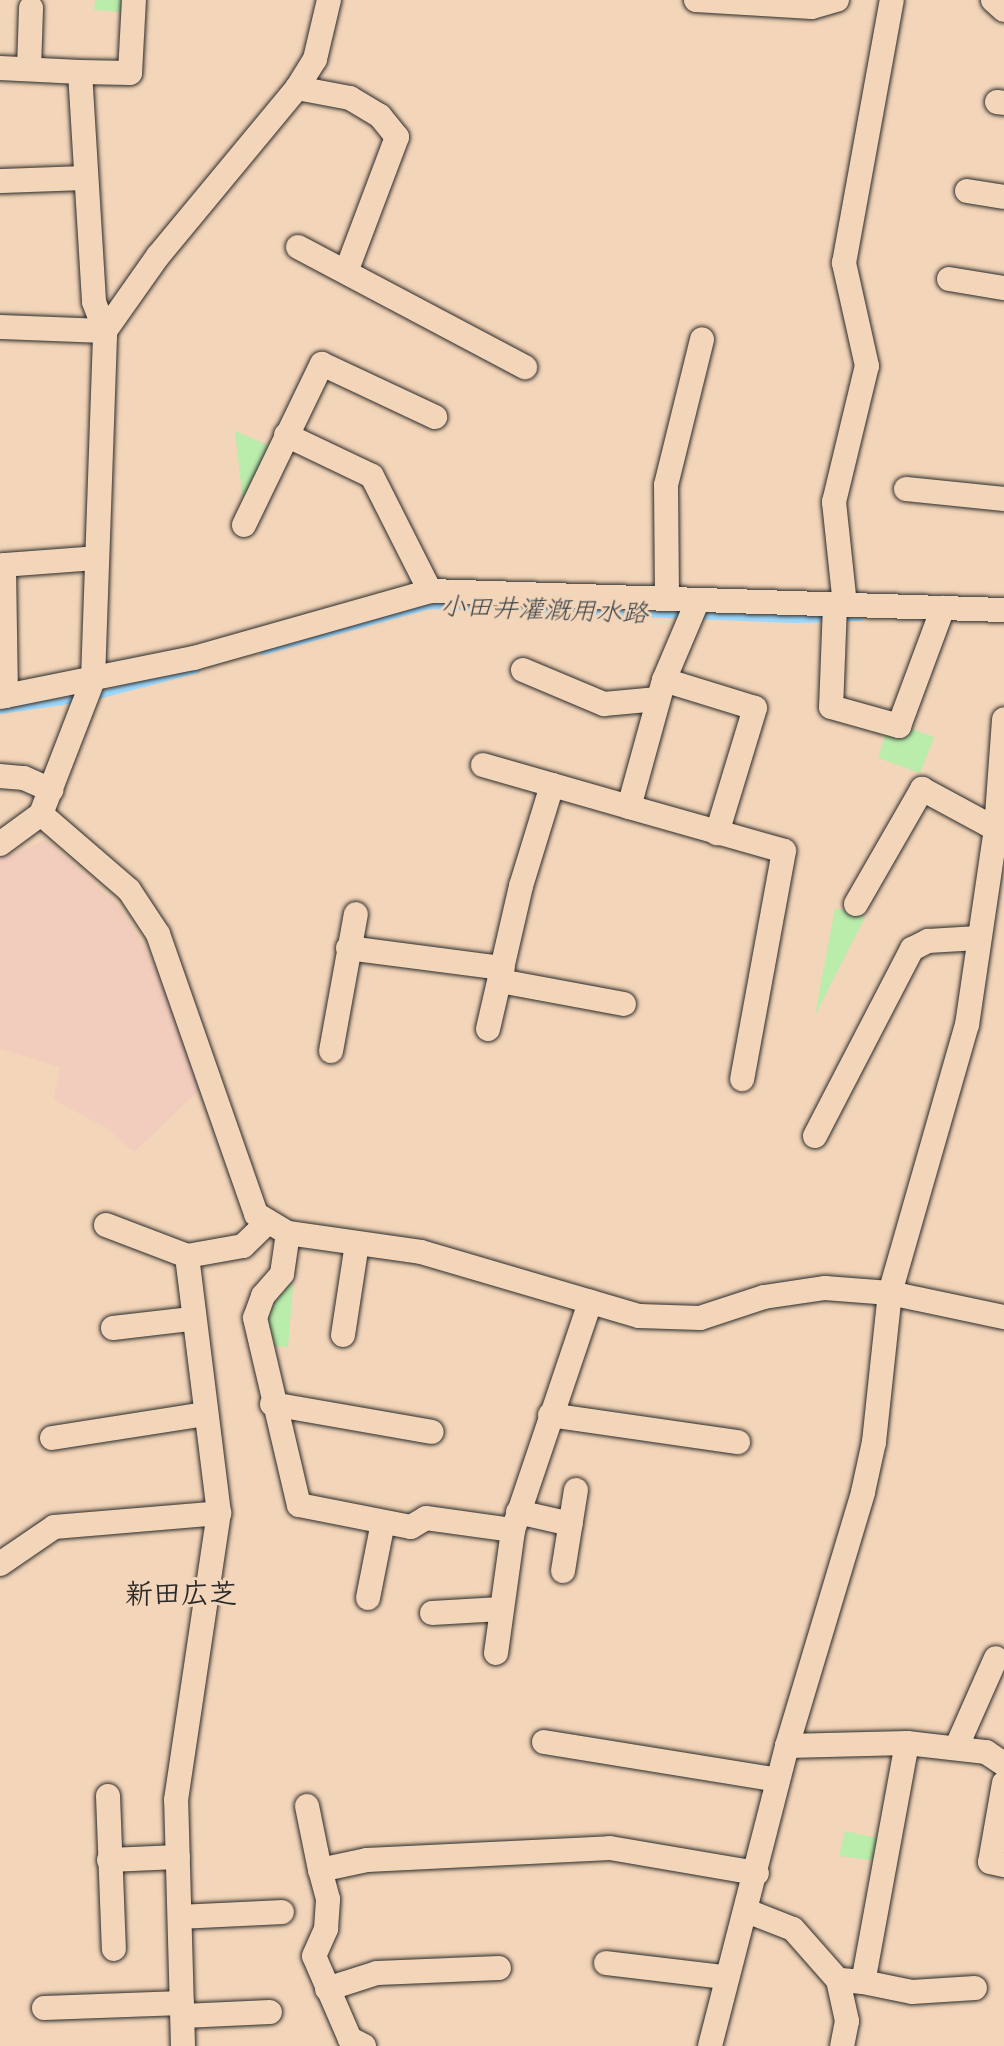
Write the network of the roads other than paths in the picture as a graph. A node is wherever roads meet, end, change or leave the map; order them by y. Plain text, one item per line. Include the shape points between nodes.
1 (134, 0) edge
2 (329, 0) edge
3 (696, 0) edge
4 (837, 0) edge
5 (892, 0) edge
6 (993, 0) edge
7 (31, 8) dead end
8 (1004, 10) edge
9 (0, 68) edge
10 (29, 69) junction
11 (80, 72) junction
12 (297, 88) junction
13 (86, 178) junction
14 (0, 181) edge
15 (967, 191) dead end
16 (1004, 197) edge
17 (298, 247) dead end
18 (346, 272) junction
19 (949, 279) dead end
20 (1004, 288) edge
21 (0, 327) edge
22 (105, 331) junction
23 (702, 339) dead end
24 (525, 367) dead end
25 (435, 417) dead end
26 (286, 435) junction
27 (906, 489) dead end
28 (1004, 499) edge
29 (244, 525) dead end
30 (97, 558) junction
31 (430, 591) junction
32 (667, 598) junction
33 (698, 600) junction
34 (1004, 610) edge
35 (838, 612) junction
36 (941, 613) junction
37 (523, 670) dead end
38 (93, 680) junction
39 (661, 689) junction
40 (3, 696) edge
41 (1004, 719) edge
42 (483, 765) dead end
43 (0, 776) edge
44 (552, 785) junction
45 (51, 790) junction
46 (629, 807) junction
47 (41, 814) junction
48 (996, 829) junction
49 (717, 833) junction
50 (0, 844) edge
51 (856, 904) dead end
52 (356, 914) dead end
53 (978, 938) junction
54 (348, 948) junction
55 (502, 975) junction
56 (624, 1004) dead end
57 (488, 1029) dead end
58 (331, 1051) dead end
59 (742, 1079) dead end
60 (815, 1136) dead end
61 (106, 1225) dead end
62 (278, 1228) junction
63 (357, 1244) junction
64 (187, 1256) junction
65 (890, 1293) junction
66 (590, 1302) junction
67 (1004, 1317) edge
68 (191, 1319) junction
69 (113, 1328) dead end
70 (343, 1335) dead end
71 (272, 1404) junction
72 (206, 1414) junction
73 (550, 1415) junction
74 (432, 1432) dead end
75 (52, 1438) dead end
76 (738, 1442) dead end
77 (576, 1490) dead end
78 (219, 1513) junction
79 (515, 1521) junction
80 (383, 1522) junction
81 (571, 1524) junction
82 (0, 1564) edge
83 (563, 1571) dead end
84 (368, 1598) dead end
85 (501, 1609) junction
86 (432, 1613) dead end
87 (496, 1653) dead end
88 (996, 1658) dead end
89 (544, 1742) dead end
90 (907, 1743) junction
91 (787, 1746) junction
92 (957, 1746) junction
93 (1004, 1764) edge
94 (778, 1780) junction
95 (1004, 1783) edge
96 (108, 1796) dead end
97 (307, 1806) dead end
98 (178, 1857) junction
99 (109, 1860) junction
100 (1004, 1865) edge
101 (320, 1870) junction
102 (757, 1873) junction
103 (747, 1911) junction
104 (282, 1912) dead end
105 (180, 1917) junction
106 (114, 1949) dead end
107 (606, 1963) dead end
108 (499, 1968) dead end
109 (723, 1977) junction
110 (838, 1980) junction
111 (863, 1982) junction
112 (975, 1988) dead end
113 (327, 1989) junction
114 (44, 2008) dead end
115 (182, 2009) junction
116 (270, 2012) dead end
117 (183, 2046) edge
118 (364, 2046) edge
119 (710, 2046) edge
120 (842, 2046) edge

1 - 11 street via 130,73
2 - 12 street via 315,59
3 - 4 street via 812,7
5 - 35 street via 844,263 867,366 834,502
6 - 8 street
7 - 10 street
9 - 10 street
10 - 11 street
11 - 13 street
12 - 18 street via 350,98 380,116 397,137
12 - 22 street via 158,256
13 - 14 street
13 - 22 street via 94,302
15 - 16 street
17 - 18 street
18 - 24 street
19 - 20 street
21 - 22 street
22 - 30 street
23 - 32 street via 666,485
25 - 26 street via 322,364
26 - 29 street
26 - 31 street via 372,476
27 - 28 street
30 - 38 street
30 - 40 street via 4,565
31 - 32 street
31 - 38 street via 194,658
32 - 33 street
33 - 35 street
33 - 39 street
34 - 36 street
35 - 36 street
35 - 36 street via 831,707 899,726
37 - 39 street via 604,704
38 - 40 street
38 - 45 street
39 - 46 street
39 - 49 street via 755,708
41 - 48 street
42 - 44 street
43 - 45 street via 24,778
44 - 46 street
44 - 55 street
45 - 47 street
46 - 49 street
47 - 50 street
47 - 62 street via 129,890 158,934 256,1214
48 - 51 street via 922,789
48 - 53 street
49 - 59 street via 784,851
52 - 54 street
53 - 60 street via 928,941 912,949
53 - 65 street via 967,1025
54 - 55 street
54 - 58 street
55 - 56 street
55 - 57 street
61 - 64 street
62 - 63 street
62 - 64 street via 243,1246
62 - 71 street via 282,1274 263,1296 255,1318
63 - 66 street via 421,1252
63 - 70 street
64 - 68 street
65 - 66 street via 825,1288 764,1297 700,1318 639,1316
65 - 67 street
65 - 91 street via 874,1442 863,1492
66 - 73 street
68 - 69 street
68 - 72 street
71 - 74 street
71 - 80 street via 299,1505
72 - 75 street
72 - 78 street
73 - 76 street
73 - 79 street
77 - 81 street
78 - 82 street via 54,1527
78 - 98 street via 176,1800
79 - 80 street via 426,1518 411,1527
79 - 81 street
79 - 85 street
80 - 84 street
81 - 83 street
85 - 86 street
85 - 87 street
88 - 92 street
89 - 94 street
90 - 91 street
90 - 92 street
90 - 111 street
91 - 94 street
92 - 93 street via 986,1752
94 - 102 street
95 - 100 street via 990,1862
96 - 99 street
97 - 101 street
98 - 99 street
98 - 105 street
99 - 106 street
101 - 102 street via 367,1860 610,1848
101 - 113 street via 328,1899 326,1929 314,1956
102 - 103 street
103 - 109 street
103 - 110 street via 793,1929
104 - 105 street
105 - 115 street
107 - 109 street
108 - 113 street via 377,1973
109 - 119 street
110 - 111 street
110 - 120 street via 847,2021
111 - 112 street via 912,1992
113 - 118 street via 350,2039
114 - 115 street
115 - 116 street
115 - 117 street

